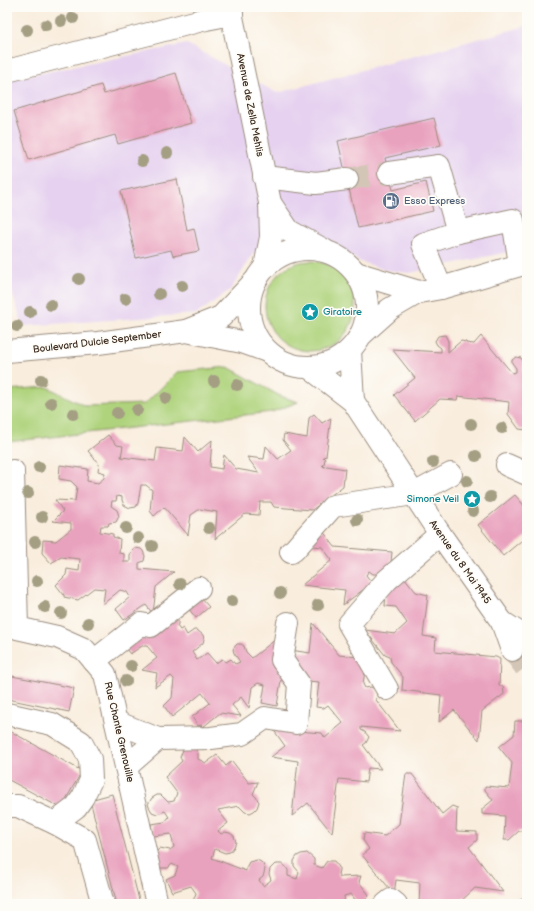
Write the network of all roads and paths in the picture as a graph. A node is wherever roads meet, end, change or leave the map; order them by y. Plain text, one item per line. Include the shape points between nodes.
1 (231, 10) edge
2 (7, 71) edge
3 (389, 173) tunnel mouth
4 (264, 177) junction
5 (347, 179) tunnel mouth
6 (270, 203) junction
7 (458, 232) junction
8 (324, 250) junction
9 (524, 263) edge
10 (356, 273) junction
11 (260, 274) junction
12 (441, 288) junction
13 (419, 292) junction
14 (186, 331) junction
15 (356, 342) junction
16 (266, 350) junction
17 (7, 351) edge
18 (310, 368) junction
19 (353, 401) junction
20 (507, 465) dead end
21 (12, 471) dead end
22 (451, 474) dead end
23 (527, 474) edge
24 (414, 494) junction
25 (440, 534) junction
26 (291, 552) dead end
27 (199, 588) dead end
28 (288, 623) dead end
29 (12, 628) edge
30 (519, 644) tunnel mouth
31 (94, 661) junction
32 (387, 689) dead end
33 (7, 714) edge
34 (116, 722) junction
35 (158, 739) junction
36 (126, 767) junction
37 (13, 806) edge
38 (55, 823) junction
39 (103, 904) edge
40 (157, 904) edge
41 (386, 904) edge
42 (396, 904) edge

1 - 2 street
1 - 4 street, Avenue de Zella Mehlis
3 - 7 street via 439,166
4 - 5 street via 316,183
4 - 6 street, Avenue de Zella Mehlis
6 - 8 street, Avenue de Zella Mehlis via 289,231
6 - 11 street, Avenue de Zella Mehlis via 271,237
7 - 9 street via 513,220
7 - 12 street via 423,244
8 - 10 street via 343,260
8 - 11 street via 297,250 278,257
9 - 12 street
10 - 13 street
10 - 15 street via 366,296 368,312
11 - 14 street, Boulevard Dulcie September via 221,317
11 - 16 street via 249,301 249,312 254,333
12 - 13 street
13 - 15 street via 390,309
14 - 16 street, Boulevard Dulcie September via 242,342
14 - 17 street, Boulevard Dulcie September via 98,343
15 - 18 street via 334,362
15 - 19 street, Avenue du 8 Mai 1945
16 - 18 street via 279,360
18 - 19 street, Avenue du 8 Mai 1945
19 - 24 street, Avenue du 8 Mai 1945
20 - 23 street
21 - 29 street, Rue Chante Grenouille
22 - 24 street
24 - 25 street, Avenue du 8 Mai 1945
24 - 26 street via 333,506
25 - 30 street, Avenue du 8 Mai 1945
25 - 32 street via 387,580 349,624
27 - 31 street via 151,626 140,624
28 - 35 street via 282,660 299,684 296,723 265,718 242,734 211,738
29 - 31 street, Rue Chante Grenouille via 57,637 84,649
31 - 34 street, Rue Chante Grenouille via 106,674
33 - 38 street via 52,724 80,742 90,759 91,780 83,797 76,807
34 - 35 street
34 - 36 street, Rue Chante Grenouille
35 - 36 street
36 - 40 street, Rue Chante Grenouille
37 - 38 street
38 - 39 street via 85,840
41 - 42 street via 391,900

